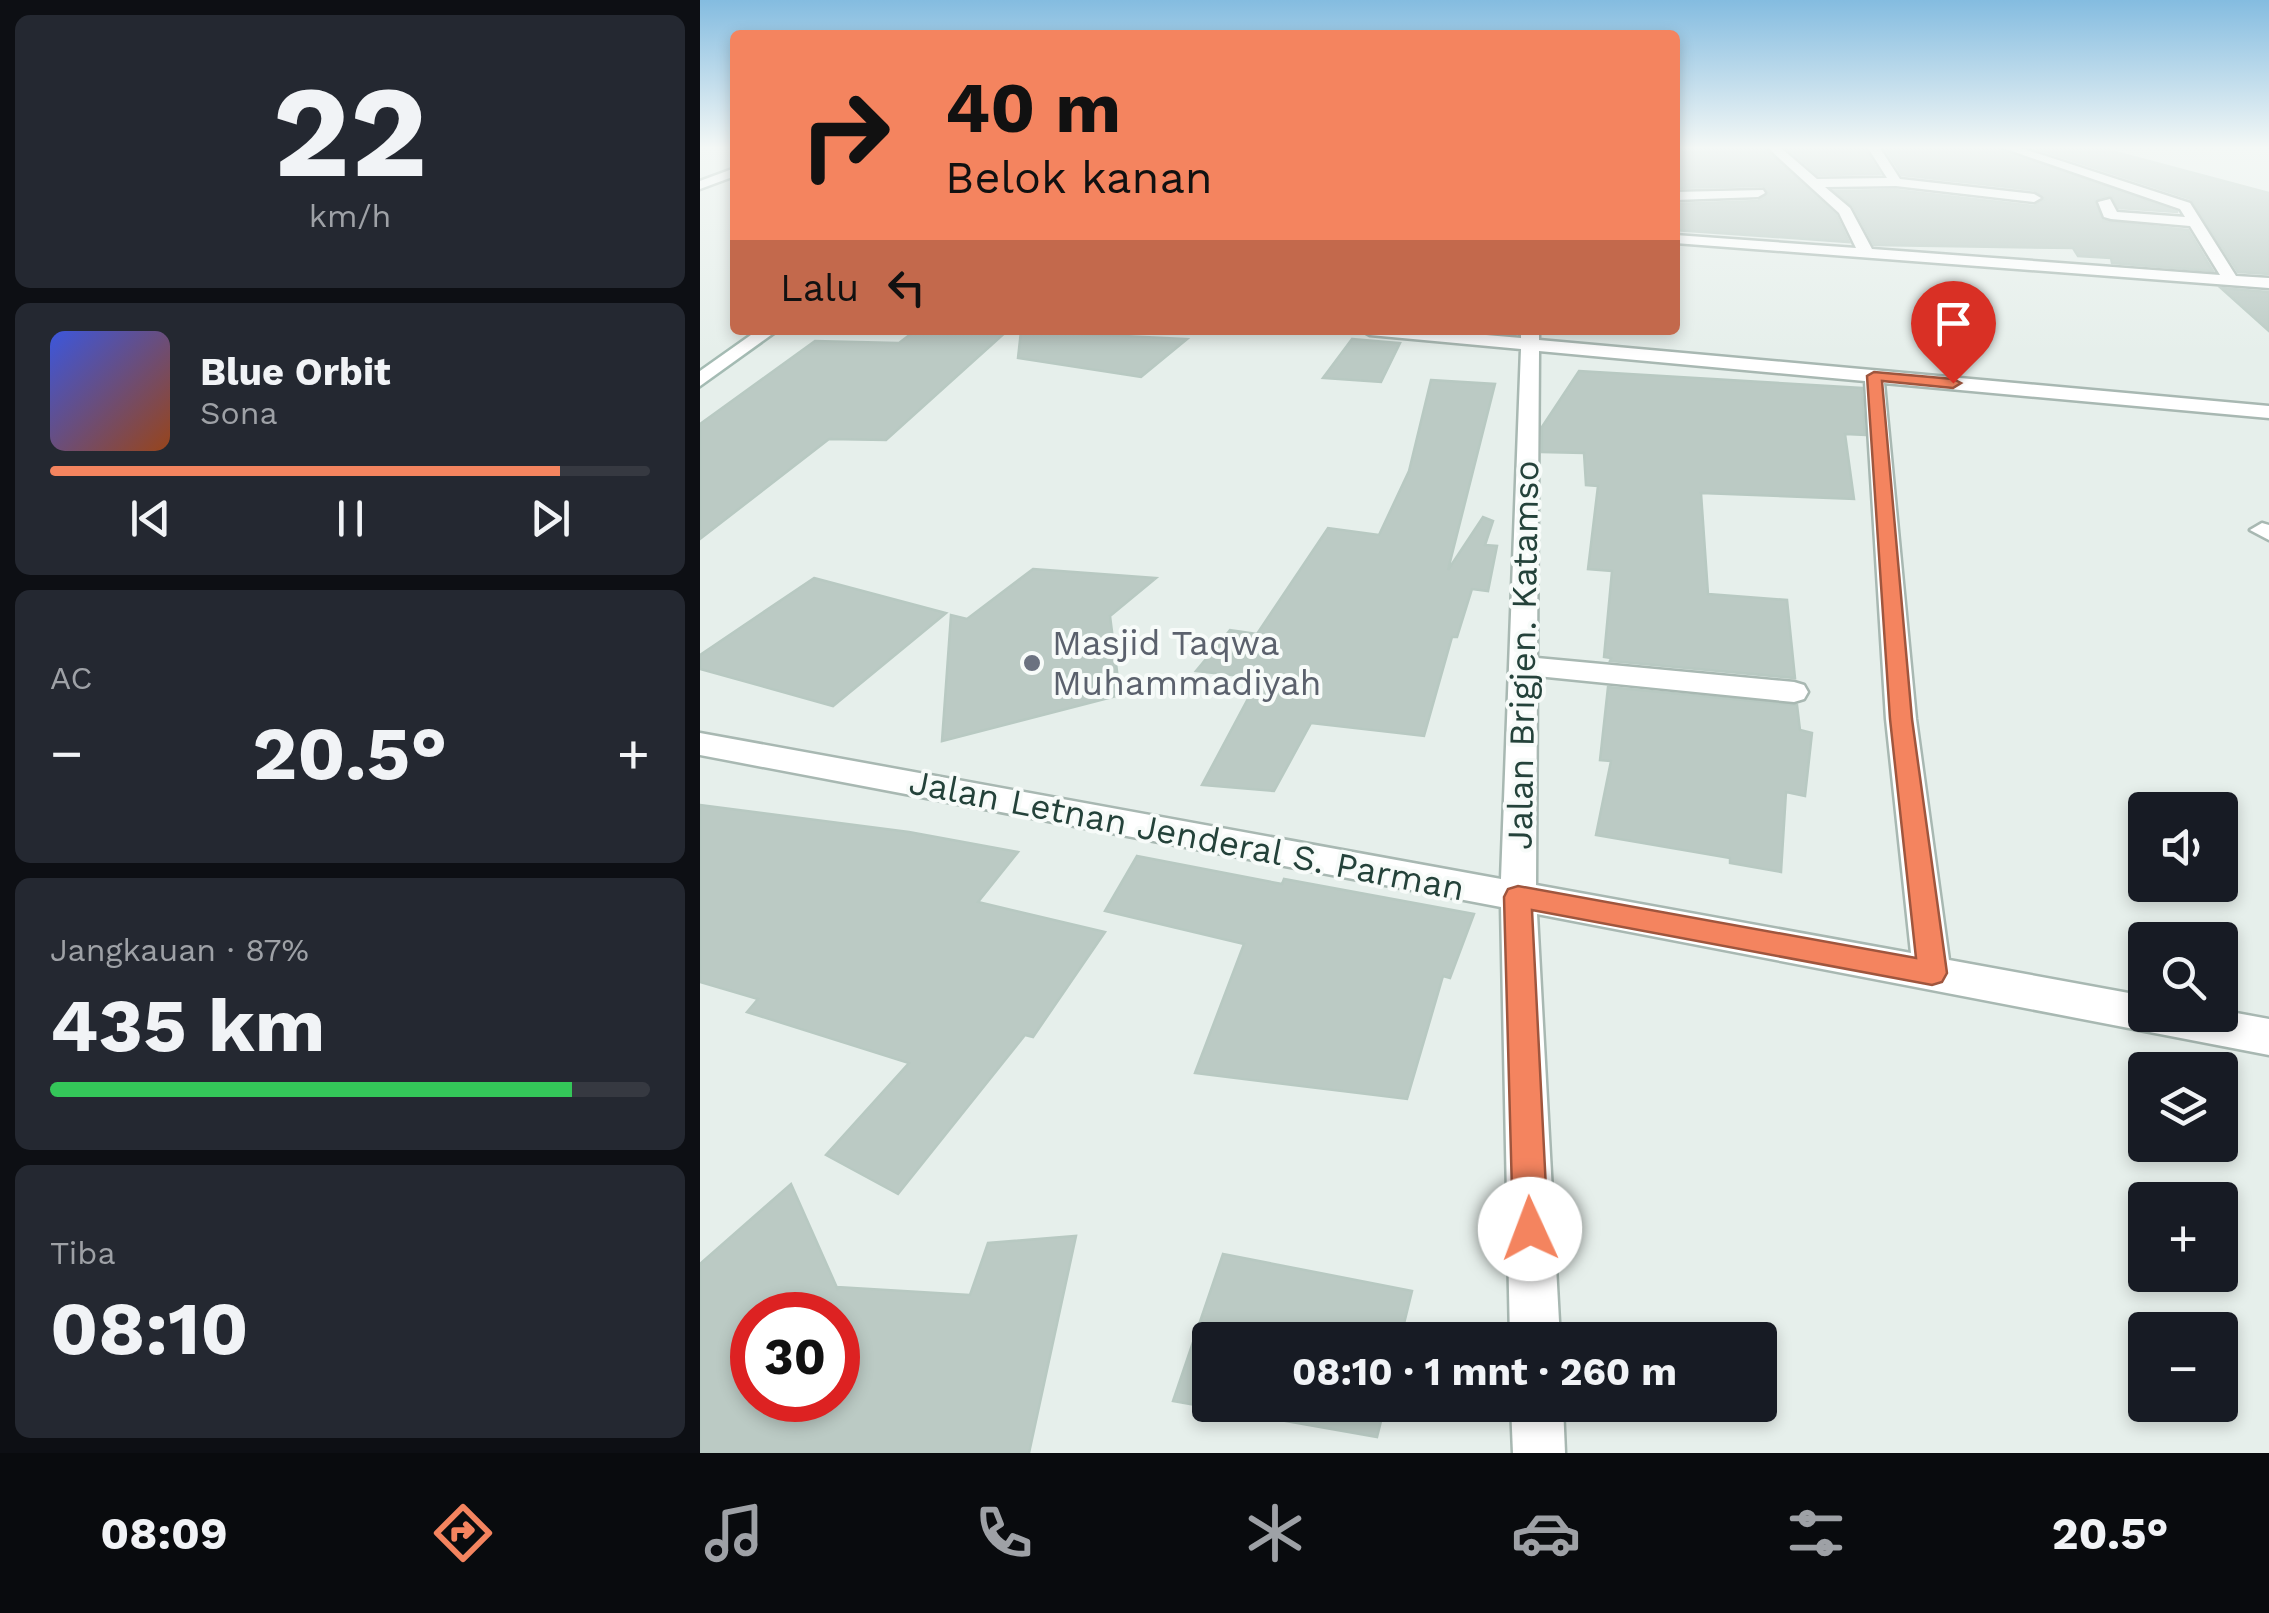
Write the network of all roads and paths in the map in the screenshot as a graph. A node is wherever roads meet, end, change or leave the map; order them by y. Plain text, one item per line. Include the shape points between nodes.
1 (1846, 216) edge
2 (2123, 216) edge
3 (2194, 216) edge
4 (2196, 222) junction
5 (1680, 240) edge
6 (1866, 253) junction
7 (2231, 280) junction
8 (2269, 283) edge
9 (762, 335) edge
10 (1484, 335) edge
11 (1530, 337) edge
12 (1874, 376) junction
13 (700, 380) edge
14 (2269, 412) edge
15 (1522, 666) junction
16 (1794, 692) dead end
17 (700, 744) edge
18 (1518, 897) junction
19 (1932, 973) junction
20 (2128, 1011) edge
21 (2238, 1031) edge
22 (2269, 1037) edge
23 (1534, 1322) edge
24 (1538, 1422) edge
25 (1539, 1453) edge

1 - 6 street
2 - 4 street
3 - 4 street
4 - 7 street
5 - 6 street
6 - 7 street
7 - 8 street
9 - 13 street
10 - 11 street
11 - 12 street
11 - 15 street, Jalan Brigjen. Katamso
12 - 14 street
12 - 19 street via 1901,719
15 - 16 street
15 - 18 street, Jalan Brigjen. Katamso
17 - 18 street, Jalan Letnan Jenderal S. Parman
18 - 19 street, Jalan Letnan Jenderal S. Parman
18 - 23 street, Jalan Brigjen. Katamso
19 - 20 street, Jalan Letnan Jenderal S. Parman
21 - 22 street
24 - 25 street

